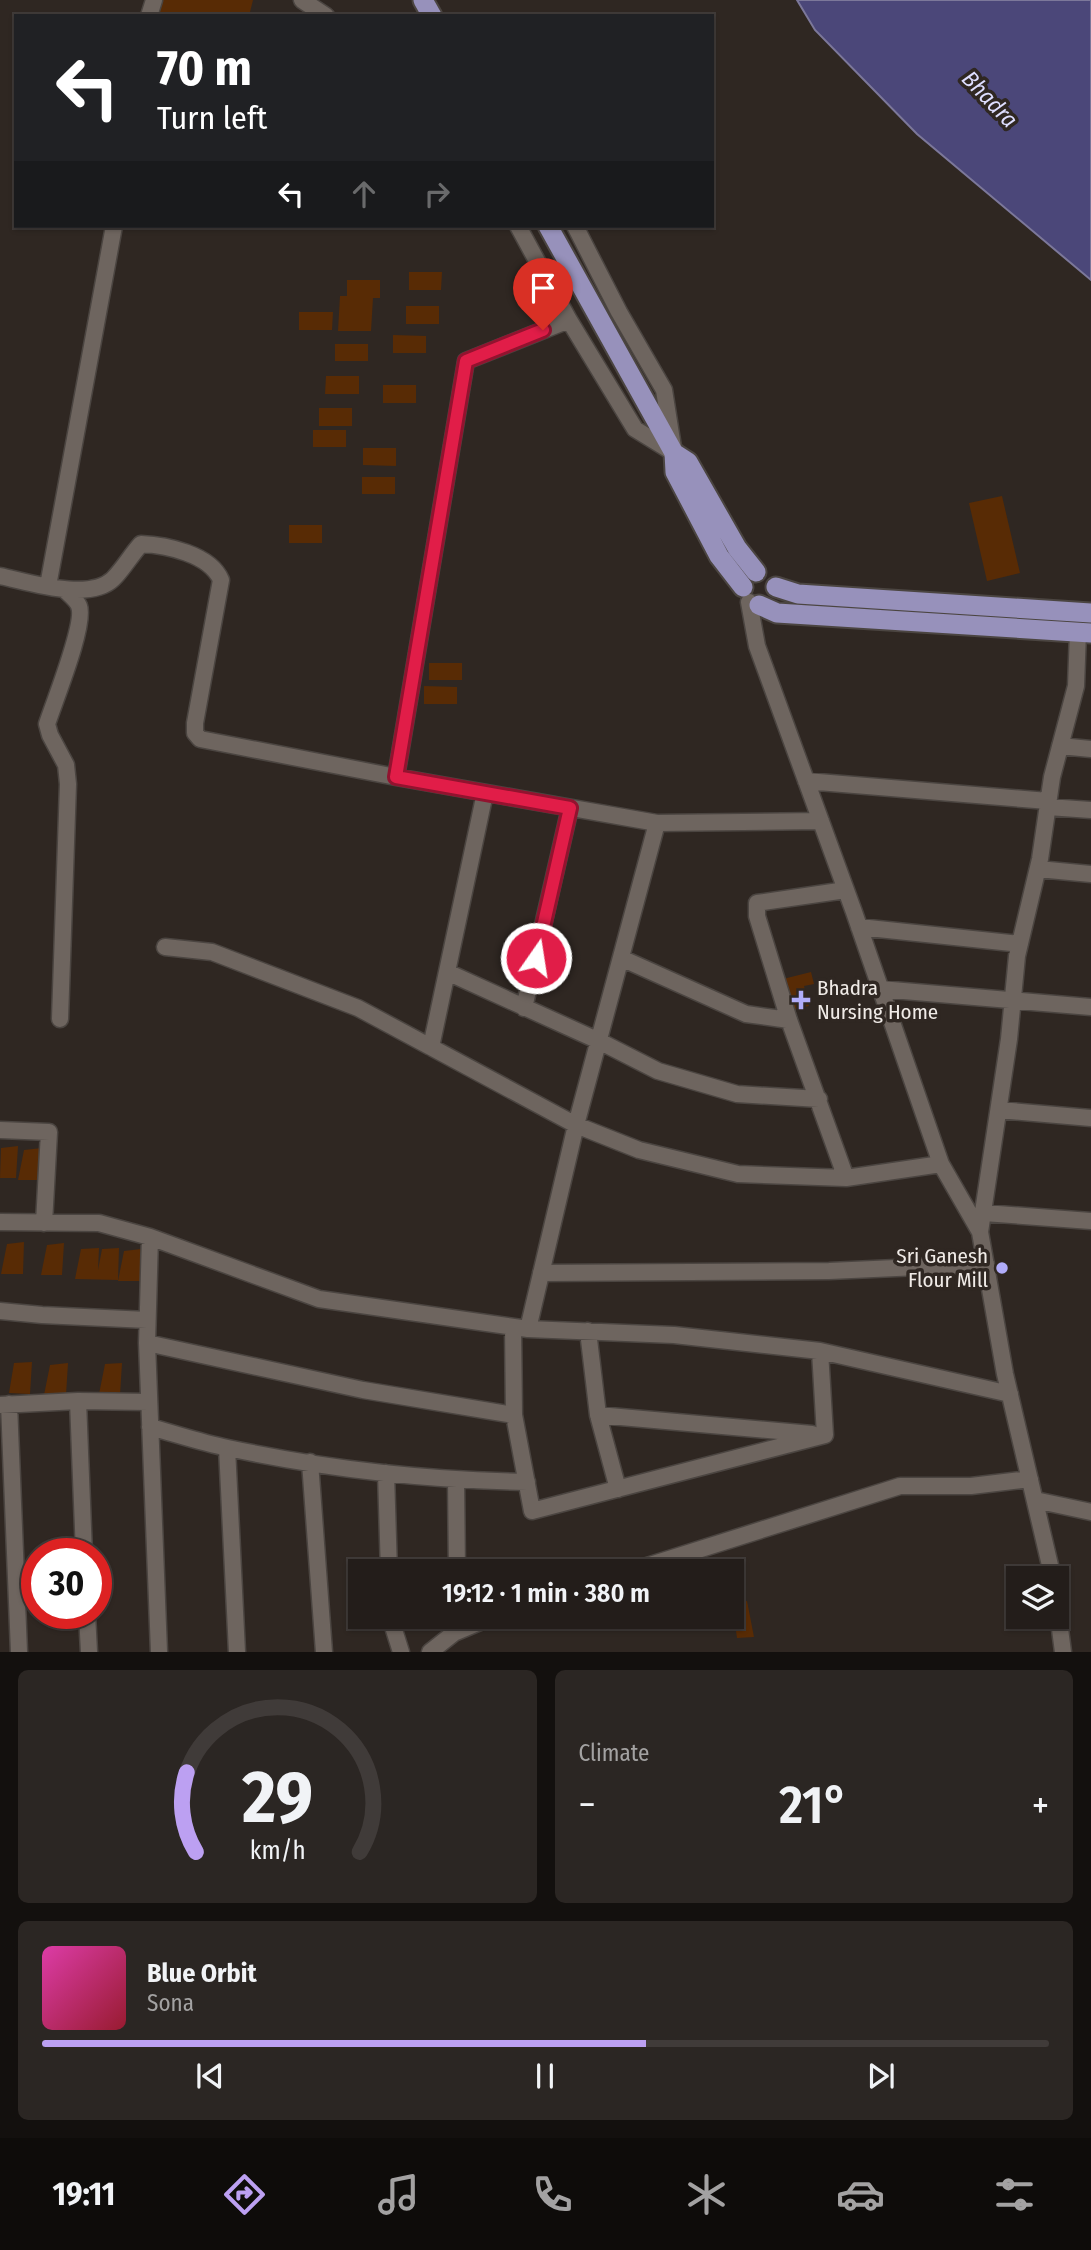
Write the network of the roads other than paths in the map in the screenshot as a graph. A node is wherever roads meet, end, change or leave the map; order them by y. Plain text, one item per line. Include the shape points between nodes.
1 (302, 0) edge
2 (323, 14) edge
3 (114, 228) edge
4 (519, 228) edge
5 (549, 228) edge
6 (576, 228) edge
7 (569, 320) junction
8 (674, 453) junction
9 (756, 572) junction
10 (0, 576) edge
11 (56, 587) junction
12 (776, 587) junction
13 (750, 598) junction
14 (1091, 613) edge
15 (1085, 632) edge
16 (1060, 746) junction
17 (1091, 749) edge
18 (396, 777) junction
19 (806, 781) junction
20 (485, 793) junction
21 (1048, 804) junction
22 (570, 808) junction
23 (1091, 810) edge
24 (821, 821) junction
25 (657, 823) junction
26 (1038, 869) junction
27 (1091, 874) edge
28 (846, 890) junction
29 (859, 927) junction
30 (1020, 944) junction
31 (165, 947) dead end
32 (621, 958) junction
33 (447, 972) junction
34 (880, 989) junction
35 (1013, 1001) junction
36 (1091, 1007) edge
37 (524, 1008) junction
38 (60, 1019) dead end
39 (789, 1020) junction
40 (598, 1041) junction
41 (430, 1047) junction
42 (819, 1099) junction
43 (999, 1110) junction
44 (1091, 1118) edge
45 (576, 1125) junction
46 (0, 1130) edge
47 (940, 1164) junction
48 (846, 1178) junction
49 (984, 1213) junction
50 (1091, 1221) edge
51 (0, 1222) edge
52 (44, 1223) junction
53 (981, 1232) junction
54 (150, 1237) junction
55 (986, 1264) junction
56 (541, 1273) junction
57 (0, 1311) edge
58 (148, 1320) junction
59 (520, 1328) junction
60 (588, 1331) junction
61 (147, 1343) junction
62 (820, 1351) junction
63 (1010, 1394) junction
64 (78, 1401) junction
65 (149, 1402) junction
66 (4, 1404) edge
67 (514, 1415) junction
68 (598, 1415) junction
69 (150, 1427) junction
70 (825, 1435) junction
71 (227, 1448) junction
72 (310, 1462) junction
73 (386, 1473) junction
74 (1030, 1479) junction
75 (456, 1480) junction
76 (527, 1482) junction
77 (618, 1489) junction
78 (1035, 1500) junction
79 (1091, 1512) edge
80 (83, 1538) edge
81 (389, 1559) edge
82 (457, 1559) edge
83 (669, 1559) edge
84 (1050, 1566) edge
85 (88, 1629) edge
86 (394, 1629) edge
87 (458, 1629) edge
88 (1060, 1629) edge
89 (19, 1651) edge
90 (89, 1651) edge
91 (159, 1651) edge
92 (237, 1651) edge
93 (324, 1651) edge
94 (401, 1651) edge
95 (430, 1651) edge
96 (1063, 1651) edge

1 - 2 street
3 - 11 street
4 - 7 street
5 - 8 main road
6 - 8 street via 664,390
7 - 8 street via 635,429
7 - 18 street via 466,361
8 - 9 main road via 688,462 737,548
8 - 13 main road via 674,472 719,556
9 - 12 main road via 767,574
9 - 13 main road via 747,577
10 - 11 street
11 - 18 street via 88,590 102,586 141,544 167,545 204,562 221,580 195,723 200,739
11 - 38 street via 79,604 80,615 47,724 66,765 68,784
12 - 13 main road via 769,602
12 - 14 main road via 798,594
13 - 15 main road via 777,613
13 - 19 street via 758,646
15 - 16 street
16 - 17 street
16 - 21 street
18 - 20 street
19 - 21 street
19 - 24 street
20 - 22 street
20 - 33 street
21 - 23 street
21 - 26 street
22 - 25 street
22 - 37 street
24 - 25 street
24 - 28 street
25 - 32 street
26 - 27 street
26 - 30 street
28 - 29 street
28 - 39 street via 758,903 757,916
29 - 30 street
29 - 34 street
30 - 35 street
31 - 41 street via 225,957 358,1009
32 - 39 street via 746,1014
32 - 40 street
33 - 37 street
33 - 41 street
34 - 35 street
34 - 47 street
35 - 36 street
35 - 43 street
37 - 40 street
39 - 42 street
40 - 42 street via 658,1071 737,1094
40 - 45 street
41 - 45 street
42 - 48 street
43 - 44 street
43 - 49 street
45 - 48 street via 639,1150 738,1174
45 - 56 street
46 - 52 street via 49,1132
47 - 48 street
47 - 53 street
49 - 50 street
49 - 53 street
51 - 52 street
52 - 54 street via 99,1223
53 - 55 street
54 - 58 street
54 - 59 street via 319,1299
55 - 56 street via 829,1271
55 - 63 street
56 - 59 street
57 - 58 street
58 - 61 street
59 - 60 street
59 - 67 street
60 - 62 street
60 - 68 street
61 - 65 street
61 - 67 street via 363,1390
62 - 63 street
62 - 70 street
63 - 74 street
64 - 65 street
64 - 66 street
64 - 80 street
65 - 69 street
66 - 89 street
67 - 76 street
68 - 70 street
68 - 77 street
69 - 71 street
69 - 91 street
70 - 77 street
71 - 72 street
71 - 92 street
72 - 73 street
72 - 93 street
73 - 75 street
73 - 81 street
74 - 78 street
74 - 83 street via 971,1486 900,1486
75 - 76 street
75 - 82 street
76 - 77 street via 532,1511
78 - 79 street
78 - 84 street
85 - 90 street
86 - 94 street
87 - 95 street
88 - 96 street

